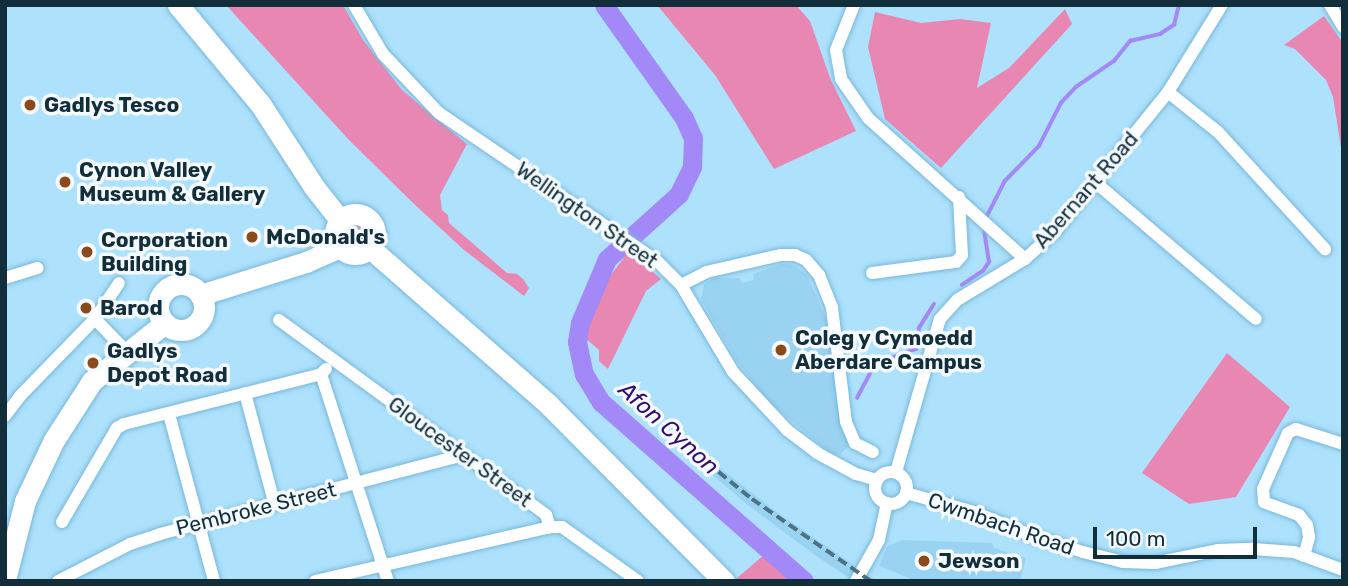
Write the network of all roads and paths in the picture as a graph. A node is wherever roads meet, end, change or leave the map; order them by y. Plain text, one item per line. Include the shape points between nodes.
1 (177, 5) edge
2 (354, 5) edge
3 (854, 5) edge
4 (1222, 5) edge
5 (1330, 5) edge
6 (1343, 27) edge
7 (1168, 92) junction
8 (1095, 182) junction
9 (959, 197) junction
10 (340, 220) junction
11 (339, 247) junction
12 (370, 248) junction
13 (1325, 248) dead end
14 (1024, 259) junction
15 (37, 268) dead end
16 (872, 273) dead end
17 (5, 278) edge
18 (120, 283) dead end
19 (681, 285) junction
20 (200, 295) junction
21 (95, 319) junction
22 (1256, 319) dead end
23 (279, 320) dead end
24 (165, 323) junction
25 (127, 352) junction
26 (333, 361) junction
27 (321, 374) junction
28 (245, 393) junction
29 (169, 414) junction
30 (5, 416) edge
31 (1343, 444) edge
32 (873, 452) dead end
33 (460, 456) junction
34 (896, 472) junction
35 (877, 480) junction
36 (357, 484) junction
37 (906, 493) junction
38 (274, 502) junction
39 (887, 503) junction
40 (62, 522) dead end
41 (197, 524) junction
42 (550, 527) junction
43 (1304, 556) junction
44 (383, 564) junction
45 (1343, 570) edge
46 (5, 580) edge
47 (58, 581) edge
48 (214, 581) edge
49 (315, 581) edge
50 (388, 581) edge
51 (638, 581) edge
52 (724, 581) edge
53 (856, 581) edge

1 - 10 main road via 261,105 313,187
2 - 19 street, Wellington Street via 383,54 439,113 612,227
3 - 9 street via 836,50 841,79 869,118
4 - 7 street, Abernant Road
5 - 6 street
7 - 8 street, Abernant Road
7 - 13 street via 1218,132
8 - 14 street, Abernant Road via 1054,233
8 - 22 street
9 - 14 street
9 - 16 street via 962,255 956,262
10 - 11 main road via 335,236
10 - 12 main road via 359,215 371,222 375,235
11 - 12 main road via 351,254
11 - 20 main road
12 - 52 main road via 548,404
14 - 34 street, Abernant Road via 957,300 940,319
15 - 17 street
18 - 21 street
19 - 32 street via 706,272 781,255 806,260 819,275 832,308 845,422 855,443
19 - 35 street, Wellington Street via 733,372 757,401 817,453
20 - 24 main road via 202,316 192,327 178,330
20 - 24 main road via 179,284 167,289 158,310
21 - 25 street
21 - 30 street
23 - 26 street, Gloucester Street
24 - 25 main road
25 - 46 main road via 92,381 54,440 25,501
26 - 27 street
26 - 33 street, Gloucester Street via 447,441
27 - 28 street
27 - 36 street
28 - 29 street
28 - 38 street
29 - 40 street via 117,428
29 - 41 street
31 - 43 street via 1296,429 1289,433 1263,489 1264,502 1298,515 1307,525
33 - 36 street, Pembroke Street
33 - 42 street, Gloucester Street via 472,459 546,516
34 - 35 street
34 - 37 street via 906,483
35 - 39 street via 876,494
36 - 38 street, Pembroke Street
36 - 44 street
37 - 39 street via 901,500
37 - 43 street, Cwmbach Road via 1123,562 1154,563 1218,550
38 - 41 street, Pembroke Street
39 - 53 street via 879,540
41 - 47 street, Pembroke Street via 131,544
41 - 48 street
42 - 44 street
42 - 51 street, Gloucester Street via 562,527
43 - 45 street, Cwmbach Road
44 - 49 street
44 - 50 street

